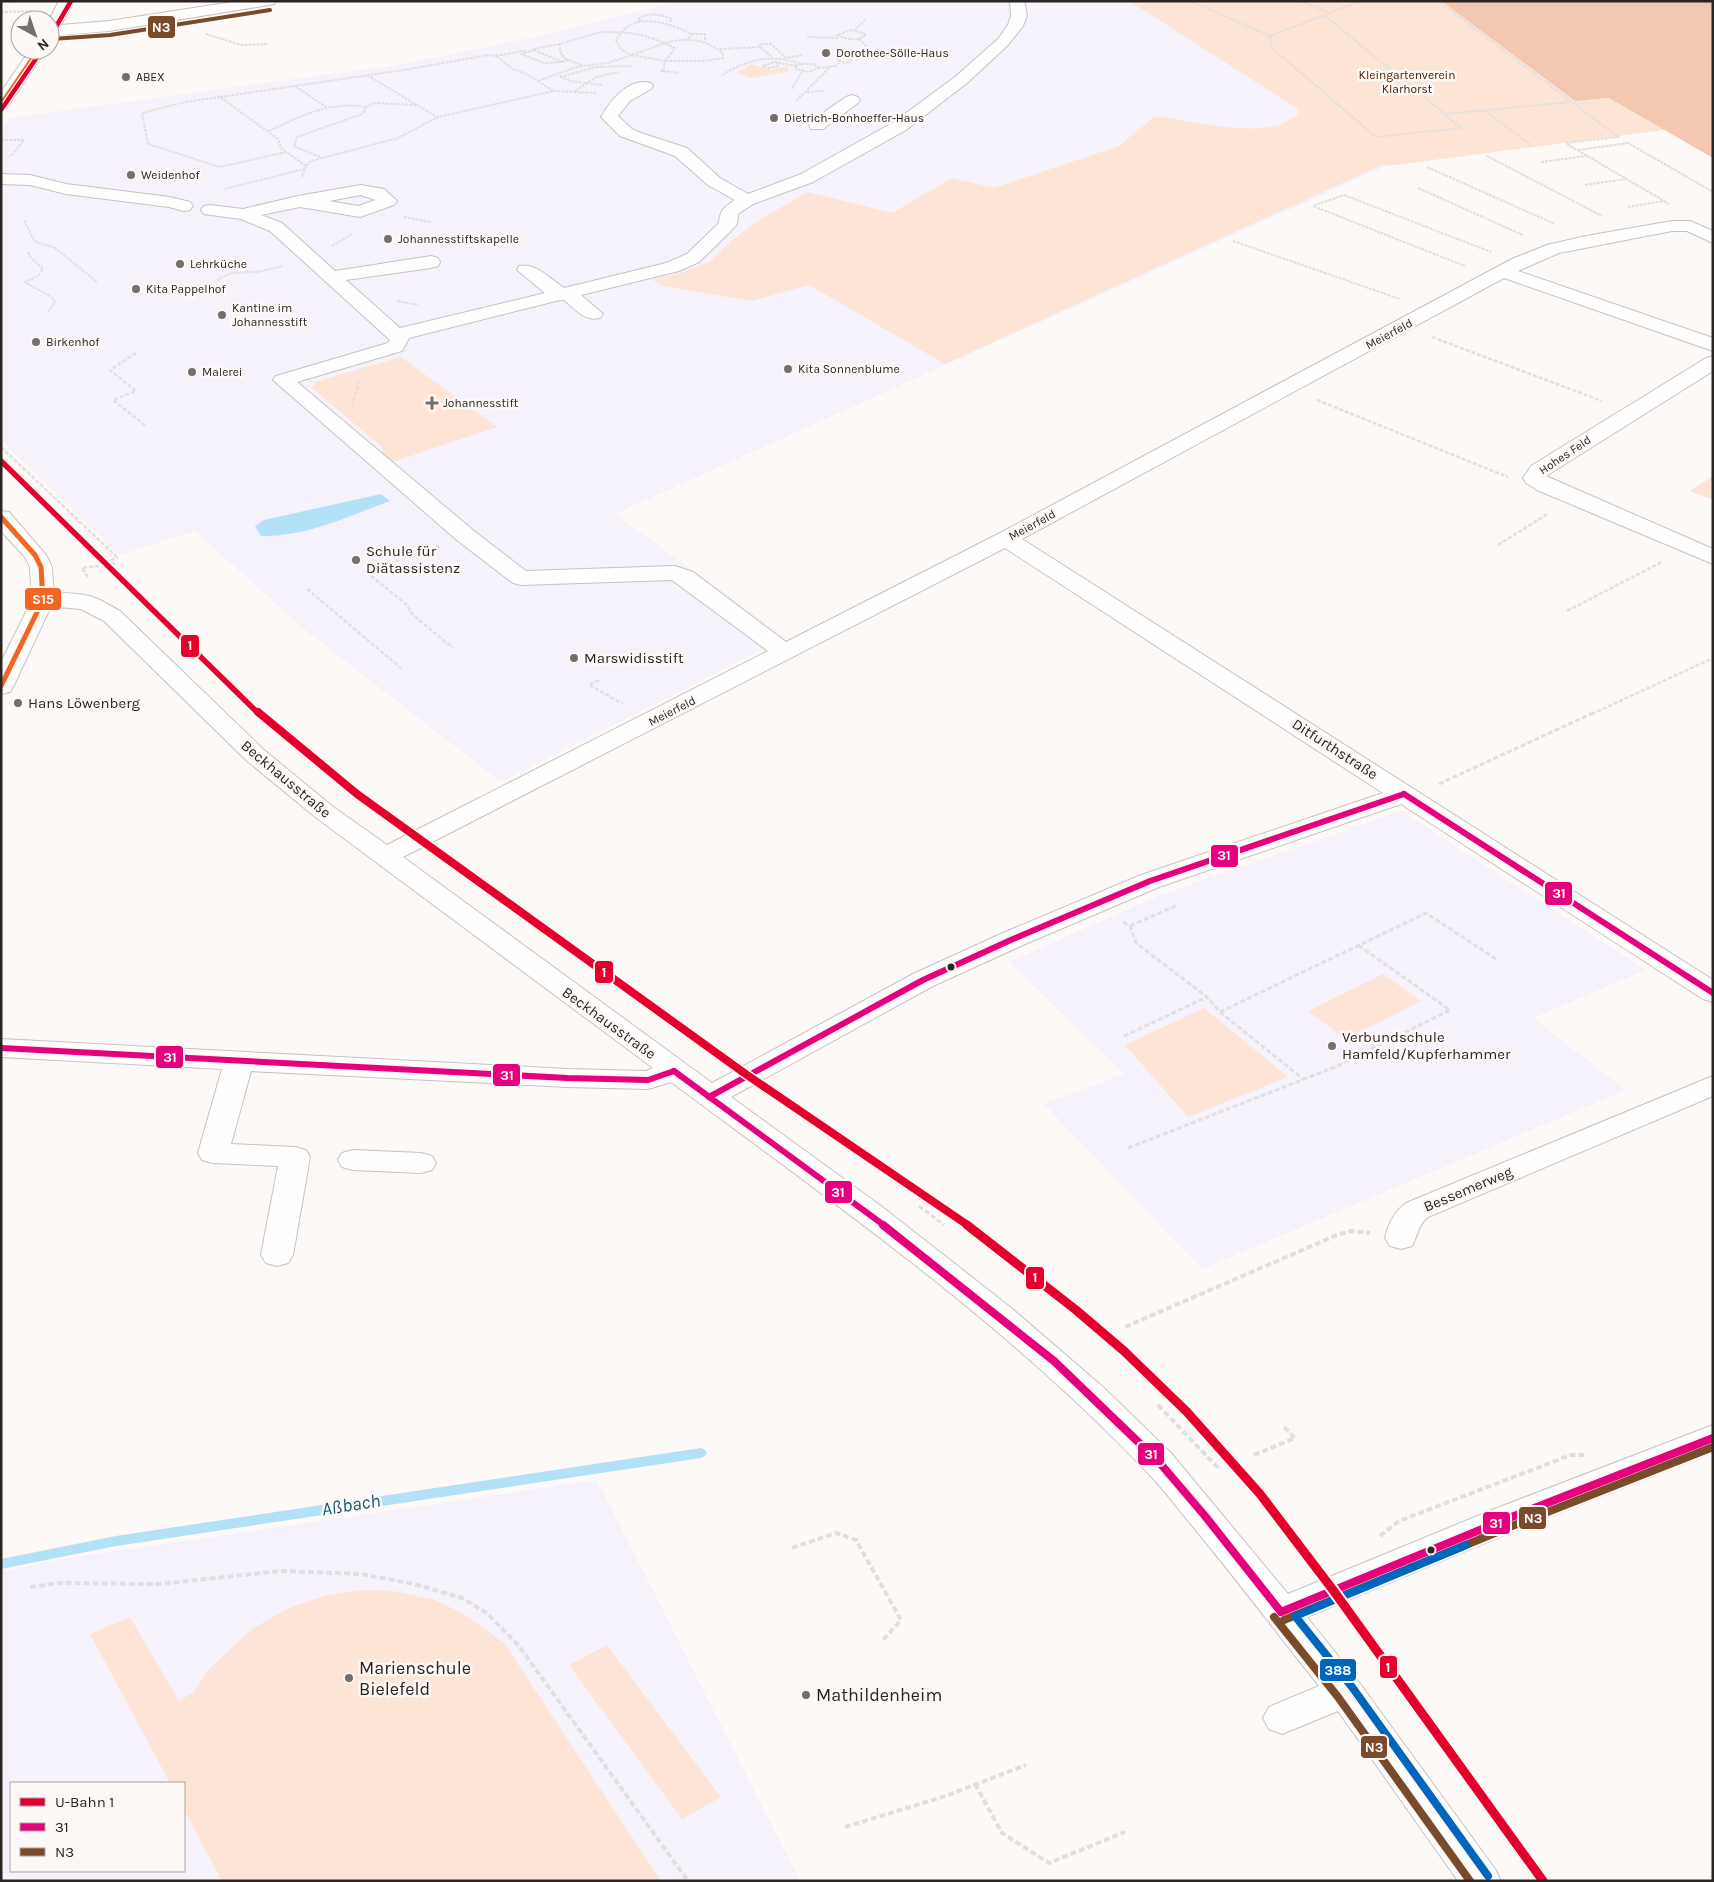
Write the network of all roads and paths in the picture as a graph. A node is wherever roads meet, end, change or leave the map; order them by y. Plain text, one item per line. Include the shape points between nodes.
1 (32, 1) edge
2 (67, 1) edge
3 (269, 1) edge
4 (1017, 1) edge
5 (1190, 1) edge
6 (1302, 1) edge
7 (1360, 1) edge
8 (1438, 1) edge
9 (1, 2) edge
10 (60, 13) edge
11 (1329, 13) junction
12 (1324, 15) junction
13 (865, 20) dead end
14 (642, 21) junction
15 (669, 23) junction
16 (60, 29) edge
17 (855, 30) junction
18 (621, 32) junction
19 (206, 34) dead end
20 (692, 34) junction
21 (1270, 36) junction
22 (807, 37) dead end
23 (839, 38) junction
24 (656, 39) dead end
25 (688, 39) junction
26 (859, 39) junction
27 (706, 42) junction
28 (267, 44) dead end
29 (560, 44) junction
30 (760, 47) junction
31 (719, 49) junction
32 (775, 49) junction
33 (840, 50) dead end
34 (869, 50) junction
35 (526, 51) junction
36 (765, 51) junction
37 (630, 55) junction
38 (802, 55) dead end
39 (496, 56) junction
40 (772, 57) junction
41 (893, 57) dead end
42 (786, 58) junction
43 (31, 60) edge
44 (568, 60) junction
45 (562, 62) junction
46 (840, 62) junction
47 (777, 63) junction
48 (802, 64) junction
49 (583, 65) junction
50 (636, 66) dead end
51 (796, 66) junction
52 (830, 67) junction
53 (818, 68) junction
54 (662, 71) dead end
55 (802, 71) junction
56 (680, 73) dead end
57 (367, 75) junction
58 (556, 75) junction
59 (722, 76) dead end
60 (560, 77) junction
61 (538, 81) junction
62 (606, 84) dead end
63 (295, 86) junction
64 (645, 86) dead end
65 (792, 89) dead end
66 (554, 91) junction
67 (627, 93) junction
68 (220, 97) junction
69 (852, 100) dead end
70 (796, 101) dead end
71 (1570, 102) junction
72 (1, 104) edge
73 (417, 105) junction
74 (366, 107) junction
75 (326, 108) junction
76 (1484, 110) junction
77 (1445, 114) junction
78 (438, 117) junction
79 (817, 125) dead end
80 (268, 132) junction
81 (1, 140) edge
82 (1531, 145) dead end
83 (1577, 150) junction
84 (287, 152) junction
85 (6, 156) dead end
86 (1487, 156) dead end
87 (1587, 156) junction
88 (322, 158) junction
89 (1540, 162) dead end
90 (1427, 168) dead end
91 (305, 169) dead end
92 (1, 179) edge
93 (1626, 179) junction
94 (1585, 185) dead end
95 (1418, 188) dead end
96 (1713, 192) edge
97 (747, 200) junction
98 (298, 201) dead end
99 (1664, 201) junction
100 (1628, 207) dead end
101 (209, 208) junction
102 (244, 214) junction
103 (24, 220) dead end
104 (1690, 226) junction
105 (351, 231) dead end
106 (1634, 232) junction
107 (1713, 238) edge
108 (1233, 241) dead end
109 (1586, 241) junction
110 (1553, 249) junction
111 (28, 252) dead end
112 (312, 259) junction
113 (431, 262) dead end
114 (290, 264) dead end
115 (526, 270) dead end
116 (1506, 271) junction
117 (330, 277) junction
118 (217, 280) dead end
119 (97, 282) dead end
120 (345, 290) junction
121 (564, 294) junction
122 (418, 305) dead end
123 (1433, 310) junction
124 (47, 312) dead end
125 (593, 314) dead end
126 (1404, 326) junction
127 (396, 336) junction
128 (1713, 346) edge
129 (136, 353) dead end
130 (375, 353) junction
131 (1713, 362) edge
132 (1288, 388) junction
133 (1631, 412) junction
134 (146, 426) dead end
135 (336, 426) junction
136 (1, 447) edge
137 (1534, 478) junction
138 (1574, 497) junction
139 (1, 517) edge
140 (466, 536) junction
141 (1006, 539) junction
142 (1498, 545) dead end
143 (1692, 547) junction
144 (1713, 557) edge
145 (89, 566) dead end
146 (307, 589) dead end
147 (43, 600) junction
148 (1567, 611) dead end
149 (453, 648) dead end
150 (785, 653) junction
151 (1713, 658) edge
152 (401, 668) dead end
153 (600, 680) dead end
154 (1, 688) edge
155 (652, 721) junction
156 (1404, 794) junction
157 (384, 857) junction
158 (1098, 903) junction
159 (1178, 905) dead end
160 (1130, 926) junction
161 (1358, 946) junction
162 (1496, 959) dead end
163 (1713, 993) edge
164 (1208, 997) junction
165 (1220, 1012) junction
166 (1124, 1036) dead end
167 (1, 1048) edge
168 (240, 1060) junction
169 (674, 1071) junction
170 (1303, 1080) junction
171 (1713, 1085) edge
172 (709, 1097) junction
173 (1128, 1148) dead end
174 (353, 1160) dead end
175 (421, 1163) dead end
176 (919, 1206) dead end
177 (944, 1225) dead end
178 (1401, 1238) joint
179 (276, 1255) dead end
180 (1126, 1327) dead end
181 (1158, 1406) dead end
182 (1284, 1427) dead end
183 (1713, 1438) edge
184 (1254, 1455) dead end
185 (1220, 1470) dead end
186 (792, 1548) dead end
187 (30, 1586) dead end
188 (1281, 1612) junction
189 (883, 1640) dead end
190 (1345, 1692) junction
191 (1282, 1718) dead end
192 (1026, 1765) dead end
193 (975, 1784) junction
194 (845, 1827) dead end
195 (1125, 1832) dead end
196 (688, 1881) edge
197 (1481, 1881) edge

1 - 9 path
2 - 10 street
3 - 16 street via 109,26
4 - 97 street via 1019,16 1003,42 961,80 900,126 807,178
5 - 21 path
6 - 11 path
7 - 11 path
8 - 71 path
11 - 12 path
12 - 21 path
12 - 77 path
13 - 17 path
14 - 15 path
14 - 15 path via 638,19 641,16 661,14 672,19
14 - 18 path via 626,26
15 - 20 path
17 - 23 path via 838,33
17 - 26 path via 866,34
18 - 24 path
18 - 29 path via 601,32
18 - 37 path via 616,40
19 - 28 path via 241,45
20 - 25 path
20 - 27 path via 705,34
21 - 77 path via 1272,48 1376,137 1460,128
22 - 23 path
23 - 26 path
25 - 27 path
25 - 37 path
26 - 34 path
27 - 31 path
29 - 35 path
29 - 44 path via 559,51
30 - 31 path
30 - 32 path via 764,43
30 - 36 path
31 - 37 path via 723,58 717,61
32 - 36 path
32 - 42 path
33 - 34 path
34 - 41 path
35 - 39 path
35 - 45 path via 534,50
35 - 45 path via 521,54 550,65
36 - 40 path
37 - 49 path via 602,65
38 - 42 path
39 - 57 path
39 - 61 path
40 - 42 path
40 - 59 path via 748,60
42 - 48 path
43 - 72 street
44 - 45 path
44 - 49 path
46 - 46 path via 837,60 840,58 851,60
46 - 52 path
47 - 47 path via 766,63 763,66 776,67
47 - 51 path
48 - 51 path
48 - 53 path via 809,62
49 - 58 path
50 - 60 path via 582,69
51 - 55 path
52 - 53 path
52 - 70 path
53 - 55 path
54 - 56 path
55 - 65 path
57 - 63 path
57 - 73 path
58 - 60 path
58 - 61 path
60 - 62 path via 598,86
61 - 66 path
63 - 68 path
63 - 75 path
64 - 67 street
66 - 67 path
66 - 78 path
67 - 97 street via 609,117 618,128 635,138 680,152 710,178
68 - 80 path
68 - 84 path via 145,111 142,113 148,144 220,167
69 - 79 street
71 - 76 path
71 - 83 path via 1618,137 1566,143
73 - 74 path via 373,103
73 - 78 path
74 - 75 path
74 - 88 path via 362,114 297,137 294,146
75 - 80 path
76 - 77 path
76 - 82 path
78 - 88 path via 398,138
80 - 84 path
81 - 85 path via 24,140 12,155
83 - 87 path
83 - 96 path via 1628,143
84 - 88 path via 306,166
86 - 106 path
87 - 89 path
87 - 93 path
90 - 109 path
91 - 101 path via 218,190 215,193 219,198
92 - 101 street via 30,180 60,188 170,202 184,206 178,211 186,216 200,215
93 - 94 path
93 - 99 path
95 - 110 path
97 - 121 street via 729,212 728,224 693,258 672,267
98 - 102 street
99 - 100 path
99 - 104 path via 1690,216
101 - 102 street
102 - 112 street via 276,228
103 - 119 path via 34,241 55,248
104 - 106 street, Meierfeld
104 - 107 street
105 - 112 path via 352,234
106 - 109 street, Meierfeld
108 - 123 path
109 - 110 street, Meierfeld
110 - 116 street, Meierfeld
111 - 124 path via 43,269 36,278 26,282 53,298 55,302
112 - 117 street
113 - 117 street
114 - 118 path via 257,272 231,273
115 - 121 street
116 - 116 path via 1344,194 1313,206
116 - 123 street, Meierfeld
116 - 128 street
117 - 120 street
120 - 122 path
120 - 127 street
121 - 125 street
121 - 127 street
123 - 126 street, Meierfeld
126 - 132 street, Meierfeld
126 - 133 path
127 - 130 street via 400,339 395,347
129 - 134 path via 110,370 136,391 113,400
130 - 135 path via 359,381 351,420
130 - 135 street via 283,380
131 - 133 street, Hohes Feld
132 - 137 path via 1508,476
132 - 141 street, Meierfeld
133 - 137 street, Hohes Feld via 1538,470
135 - 140 street
136 - 145 path via 118,558 111,560 114,564
137 - 138 street, Hohes Feld
138 - 142 path
138 - 143 street, Hohes Feld
139 - 147 street via 35,555 41,567
140 - 149 path via 366,572
140 - 150 street via 521,578 662,572 686,577
141 - 150 street, Meierfeld
141 - 156 street, Ditfurthstraße
143 - 144 street, Hohes Feld
143 - 148 path
146 - 152 path
147 - 154 street
147 - 157 street, Beckhausstraße via 86,602 112,616 255,755
150 - 155 street, Meierfeld
151 - 156 path via 1432,788
153 - 155 path via 590,685
155 - 157 street, Meierfeld
156 - 158 street via 1150,881
156 - 163 street, Ditfurthstraße
157 - 169 street, Beckhausstraße
158 - 160 path
158 - 172 street via 923,980
159 - 160 path
160 - 164 path via 1136,943
161 - 162 path via 1426,913
161 - 165 path
161 - 170 path via 1450,1010
164 - 165 path
164 - 166 path
165 - 170 path
167 - 168 street
168 - 169 street via 567,1078 648,1080
168 - 179 street via 213,1153 295,1158
169 - 172 street, Beckhausstraße
170 - 173 path
171 - 178 street, Bessemerweg via 1417,1210 1402,1225
172 - 188 street, Beckhausstraße via 899,1236 1054,1361 1158,1462
174 - 175 street
176 - 177 path
178 - 180 path via 1351,1231 1337,1235
181 - 185 path
182 - 184 path via 1294,1438
183 - 188 street
186 - 189 path via 836,1533 856,1540 901,1620
187 - 196 path via 52,1582 152,1585 227,1575 298,1571 374,1576 422,1585 465,1599 497,1620 519,1646
188 - 190 street, Beckhausstraße
190 - 191 street
190 - 197 street, Beckhausstraße
192 - 193 path
193 - 194 path
193 - 195 path via 1002,1833 1048,1863

